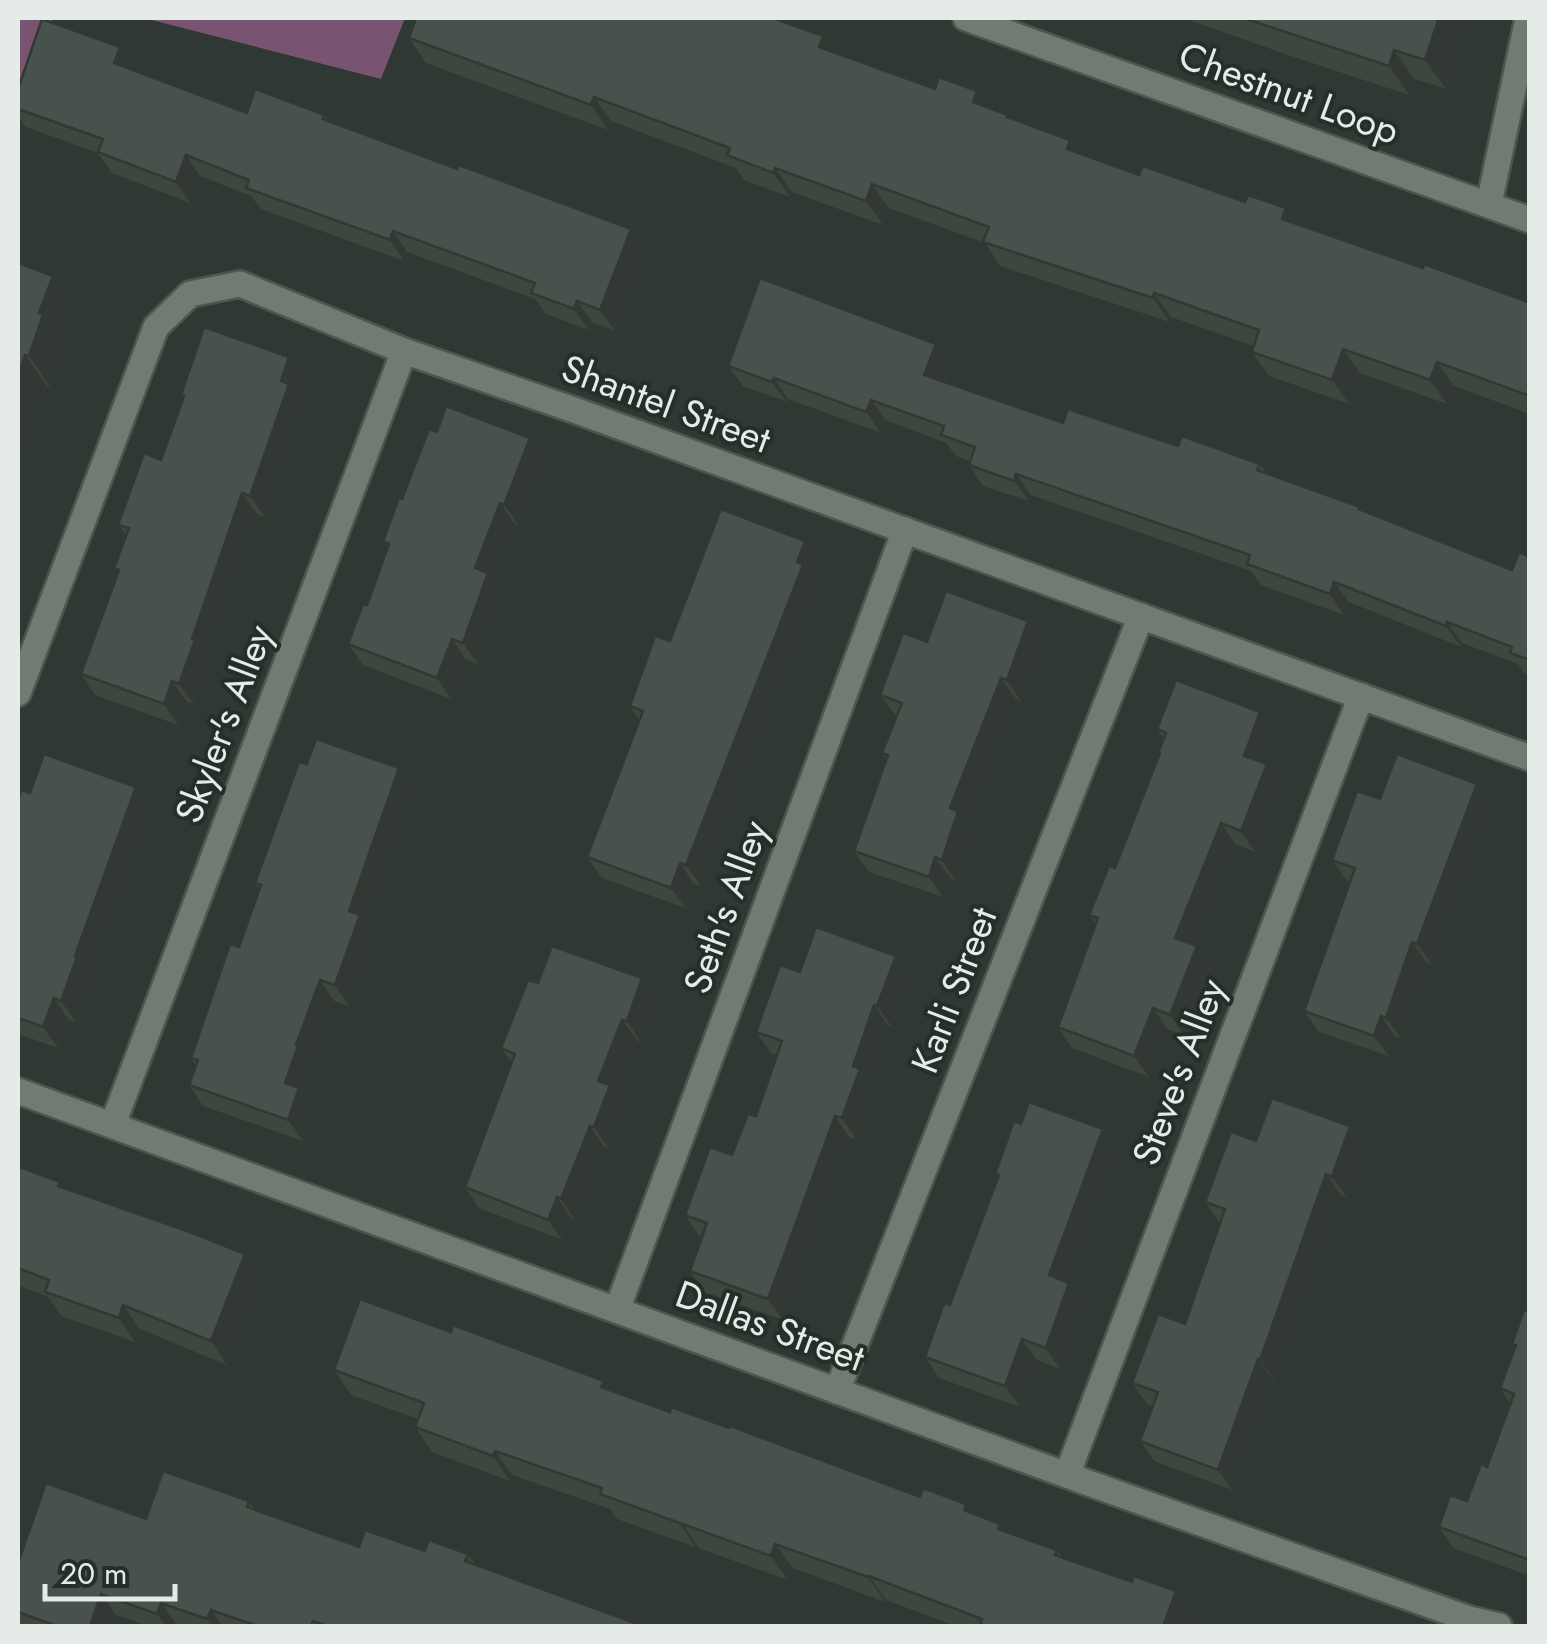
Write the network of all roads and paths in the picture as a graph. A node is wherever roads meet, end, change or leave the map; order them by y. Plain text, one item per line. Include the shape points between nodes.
1 (966, 18) edge
2 (1528, 18) edge
3 (1489, 204) junction
4 (1530, 220) edge
5 (404, 351) junction
6 (905, 530) junction
7 (1140, 616) junction
8 (18, 693) edge
9 (1361, 696) junction
10 (1530, 758) edge
11 (18, 1091) edge
12 (113, 1124) junction
13 (616, 1310) junction
14 (836, 1390) junction
15 (1067, 1475) junction
16 (1499, 1626) edge

1 - 3 street, Chestnut Loop
2 - 3 street
3 - 4 street, Chestnut Loop
5 - 6 street, Shantel Street
5 - 8 street, Shantel Street via 240,284 190,294 156,327
5 - 12 street, Skyler's Alley
6 - 7 street, Shantel Street
6 - 13 street, Seth's Alley
7 - 9 street, Shantel Street
7 - 14 street, Karli Street
9 - 10 street, Shantel Street
9 - 15 street, Steve's Alley
11 - 12 street, Dallas Street
12 - 13 street, Dallas Street
13 - 14 street, Dallas Street
14 - 15 street, Dallas Street
15 - 16 street, Dallas Street

